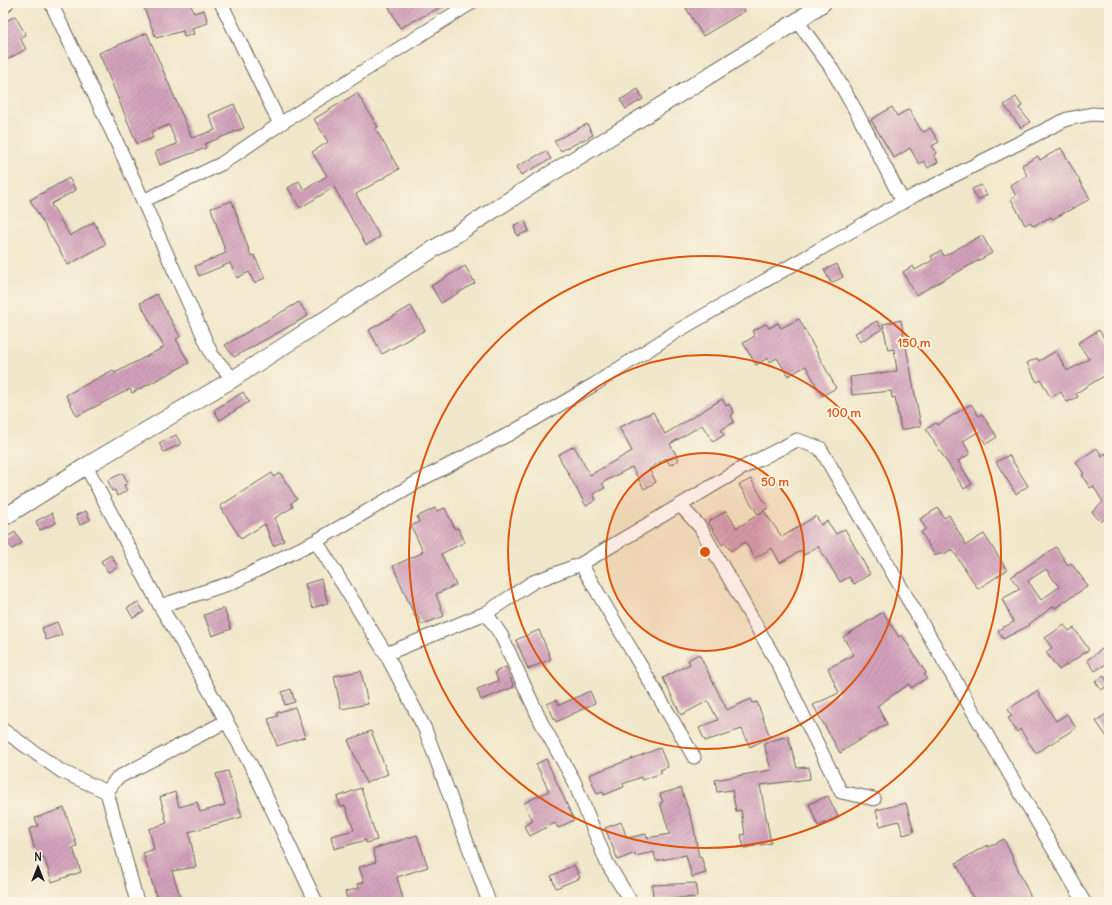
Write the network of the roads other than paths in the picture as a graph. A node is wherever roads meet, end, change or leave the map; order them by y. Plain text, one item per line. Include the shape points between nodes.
1 (7, 3) edge
2 (51, 3) edge
3 (221, 3) edge
4 (471, 3) edge
5 (822, 3) edge
6 (3, 8) edge
7 (797, 21) junction
8 (1109, 115) edge
9 (280, 124) junction
10 (143, 201) junction
11 (903, 202) junction
12 (233, 379) junction
13 (86, 466) junction
14 (680, 505) junction
15 (3, 518) edge
16 (316, 541) junction
17 (581, 564) junction
18 (160, 606) junction
19 (486, 613) junction
20 (386, 654) junction
21 (227, 721) junction
22 (3, 730) edge
23 (694, 757) dead end
24 (107, 792) junction
25 (874, 800) dead end
26 (137, 902) edge
27 (316, 902) edge
28 (489, 902) edge
29 (631, 902) edge
30 (1084, 902) edge

1 - 6 street
2 - 10 street
3 - 9 street
4 - 9 street
5 - 7 main road
7 - 11 street via 830,66
7 - 12 main road via 520,193
8 - 11 street via 1092,114 1067,119
9 - 10 street via 221,164
10 - 12 street via 212,354
11 - 16 street via 679,330 588,388
12 - 13 main road
13 - 15 main road
13 - 18 street
14 - 17 street
14 - 25 street via 700,527 778,664 841,792
14 - 30 street via 744,466 797,440 820,448
16 - 18 street via 231,583
16 - 20 street
17 - 19 street via 533,582
17 - 23 street
18 - 21 street
19 - 20 street
19 - 29 street via 501,635 541,722 574,781 607,863
20 - 28 street via 425,729
21 - 24 street via 117,778
21 - 27 street via 253,769
22 - 24 street via 61,770
24 - 26 street via 110,811

